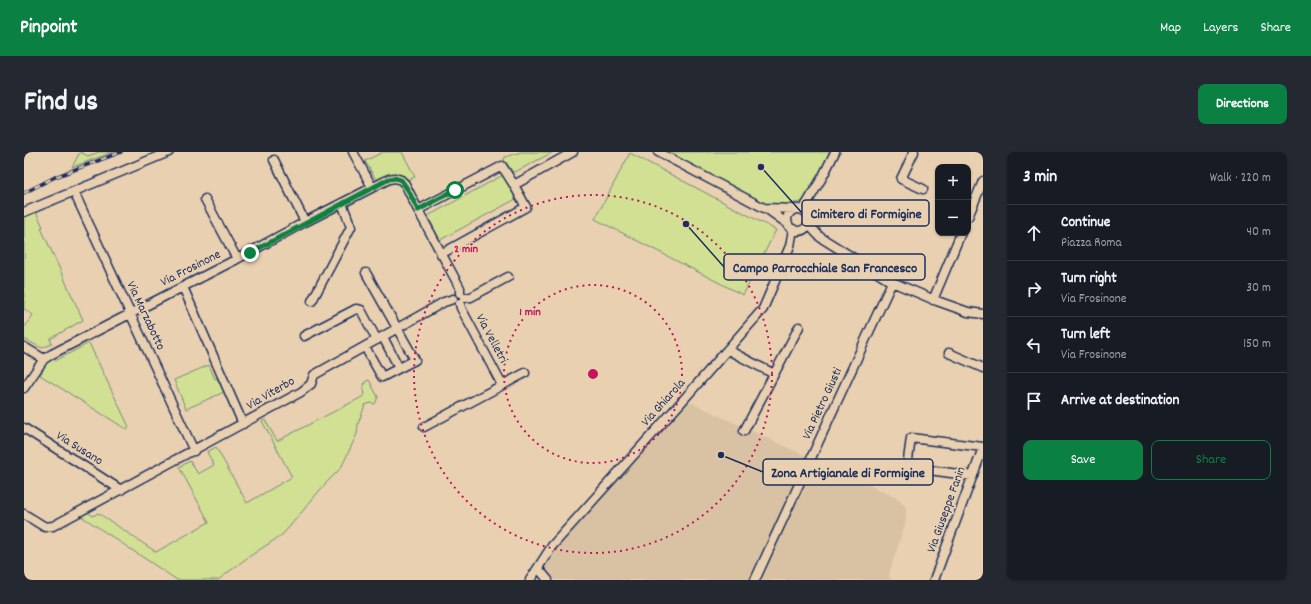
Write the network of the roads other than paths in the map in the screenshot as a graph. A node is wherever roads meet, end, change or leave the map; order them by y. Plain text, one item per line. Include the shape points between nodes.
1 (169, 152) edge
2 (353, 152) edge
3 (573, 152) edge
4 (658, 152) edge
5 (834, 152) edge
6 (914, 152) edge
7 (274, 160) dead end
8 (983, 181) edge
9 (514, 185) junction
10 (372, 187) junction
11 (922, 189) dead end
12 (74, 192) junction
13 (205, 199) dead end
14 (342, 203) junction
15 (764, 208) junction
16 (418, 210) junction
17 (799, 210) junction
18 (971, 210) edge
19 (24, 212) edge
20 (306, 222) junction
21 (808, 224) junction
22 (790, 227) junction
23 (960, 236) edge
24 (441, 254) junction
25 (237, 259) junction
26 (366, 272) dead end
27 (508, 278) dead end
28 (892, 282) junction
29 (183, 287) junction
30 (459, 298) junction
31 (933, 300) junction
32 (312, 301) dead end
33 (130, 314) junction
34 (983, 314) edge
35 (799, 327) dead end
36 (397, 329) junction
37 (304, 336) dead end
38 (380, 338) junction
39 (365, 346) junction
40 (24, 347) edge
41 (728, 350) junction
42 (949, 353) dead end
43 (44, 359) junction
44 (399, 368) junction
45 (983, 368) edge
46 (525, 372) dead end
47 (774, 374) junction
48 (502, 385) junction
49 (24, 388) edge
50 (242, 424) junction
51 (424, 427) dead end
52 (24, 428) edge
53 (744, 431) dead end
54 (983, 448) edge
55 (194, 451) junction
56 (980, 464) edge
57 (973, 476) junction
58 (121, 490) junction
59 (24, 514) edge
60 (538, 568) junction
61 (530, 580) edge
62 (548, 580) edge
63 (755, 580) edge
64 (934, 580) edge

1 - 12 street
2 - 10 street
3 - 9 street
4 - 15 street
5 - 17 street, Via Ghiarola via 823,176
6 - 11 street via 901,179
7 - 20 street
8 - 18 street
9 - 16 street via 502,166
9 - 24 street via 526,206
10 - 14 street, Via Frosinone
10 - 16 street, Via Frosinone via 389,179 401,180
12 - 19 street
12 - 33 street, Via Marzabotto
13 - 25 street
14 - 20 street, Via Frosinone
14 - 32 street via 351,227
15 - 17 street
15 - 22 street
16 - 24 street, Via Frosinone
17 - 21 street via 808,215
17 - 22 street, Via Ghiarola via 792,211 788,217
20 - 25 street, Via Frosinone
21 - 22 street via 803,229 796,230
21 - 28 street via 820,237
22 - 41 street, Via Ghiarola via 790,246 763,309
23 - 31 street
24 - 30 street, Via Velletri via 460,288
25 - 29 street, Via Frosinone
26 - 36 street
27 - 30 street, Via Viterbo via 471,297
28 - 31 street
28 - 63 street, Via Pietro Giusti
29 - 33 street, Via Frosinone
29 - 50 street
30 - 36 street, Via Viterbo via 444,302
30 - 48 street, Via Velletri via 461,308
31 - 34 street via 968,312
33 - 43 street, Via Frosinone
33 - 55 street, Via Marzabotto
35 - 47 street
36 - 38 street, Via Viterbo
36 - 44 street via 415,360
37 - 38 street via 359,309
38 - 39 street, Via Viterbo
38 - 44 street
39 - 44 street via 382,377
39 - 50 street, Via Viterbo via 314,375 311,384 301,392
40 - 43 street
41 - 47 street
41 - 60 street, Via Ghiarola via 552,546
42 - 45 street
43 - 49 street
46 - 48 street, Via Velletri
47 - 53 street
48 - 51 street, Via Velletri
50 - 55 street, Via Viterbo
52 - 58 street, Via Susano
54 - 56 street, Via Giuseppe Fanin
54 - 57 street via 911,438 907,467
55 - 58 street, Via Viterbo
56 - 57 street, Via Giuseppe Fanin
57 - 64 street, Via Giuseppe Fanin
58 - 59 street, Via Viterbo via 48,527
60 - 61 street, Via Ghiarola
60 - 62 street

